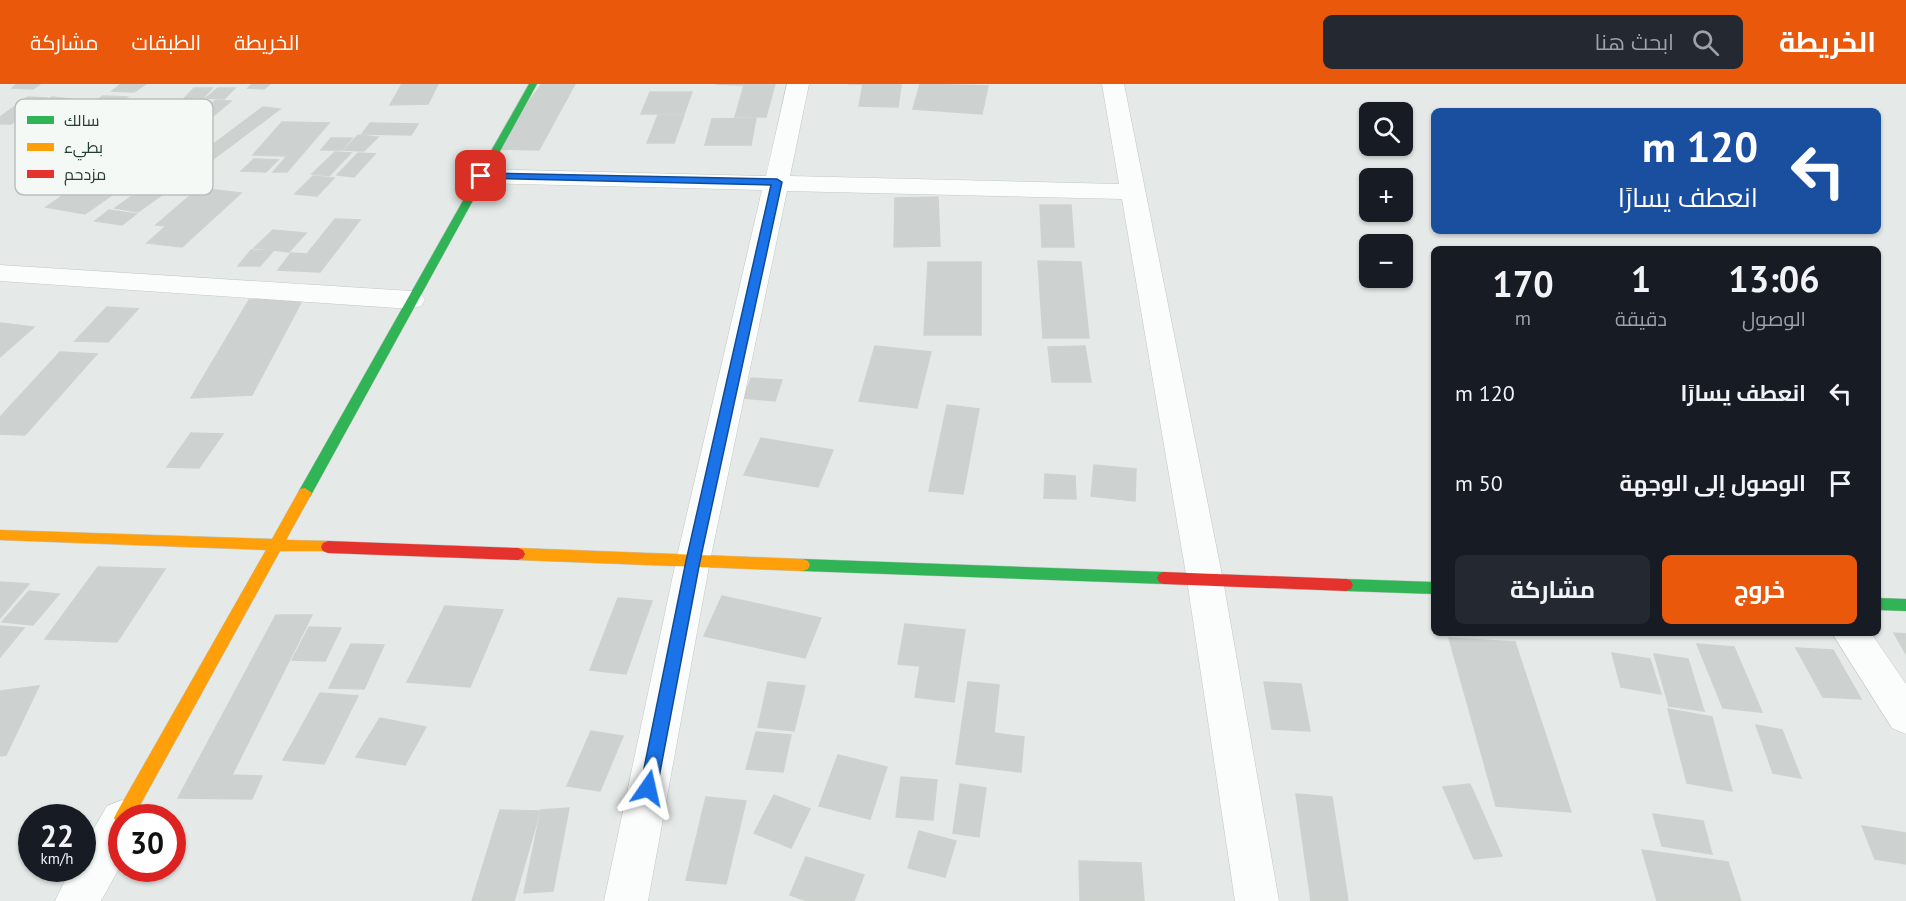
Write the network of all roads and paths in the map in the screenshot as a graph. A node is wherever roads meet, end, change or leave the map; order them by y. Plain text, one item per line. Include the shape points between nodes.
1 (532, 84) edge
2 (798, 84) edge
3 (1113, 84) edge
4 (481, 176) junction
5 (777, 182) junction
6 (1133, 192) junction
7 (0, 273) edge
8 (411, 300) junction
9 (0, 535) edge
10 (275, 546) junction
11 (693, 561) junction
12 (1205, 579) junction
13 (1431, 588) edge
14 (1881, 604) edge
15 (1906, 605) edge
16 (1852, 636) edge
17 (1906, 716) edge
18 (130, 804) edge
19 (108, 844) edge
20 (76, 901) edge
21 (626, 901) edge
22 (1257, 901) edge

1 - 4 street
2 - 5 street
3 - 6 street
4 - 5 street
4 - 8 street
5 - 6 street
5 - 11 street
6 - 12 street
7 - 8 street
8 - 10 street
9 - 10 street
10 - 11 street
10 - 18 street
11 - 12 street
11 - 21 street
12 - 13 street
12 - 22 street
14 - 15 street
16 - 17 street
19 - 20 street

